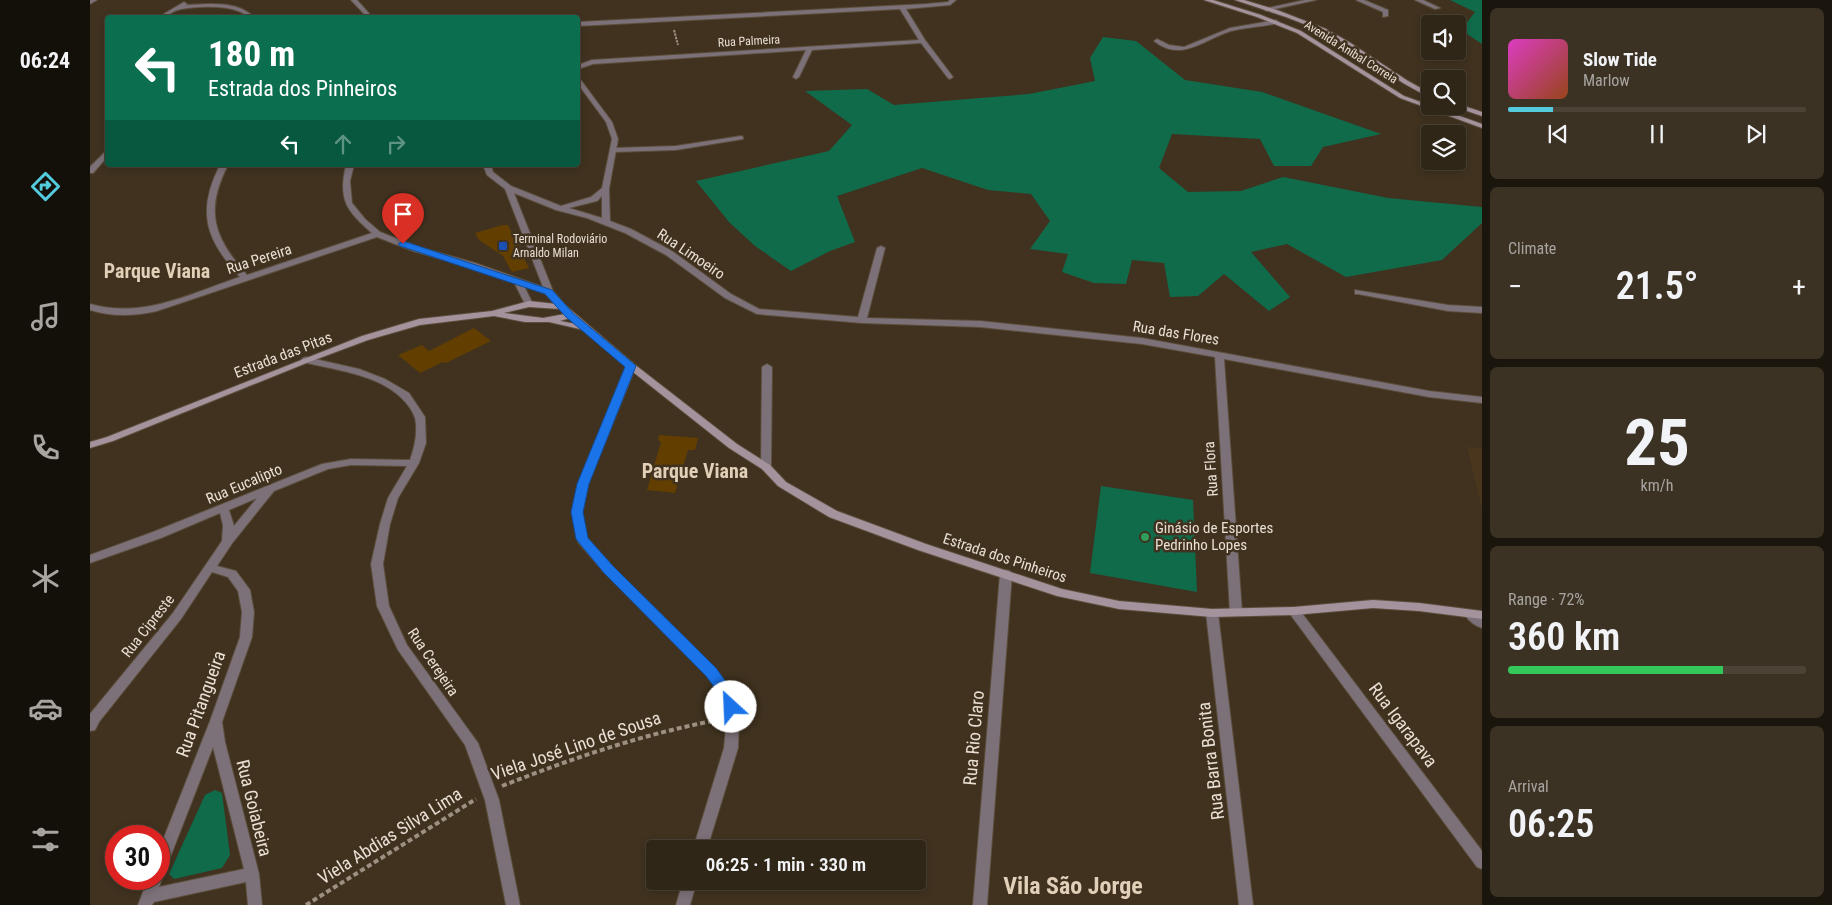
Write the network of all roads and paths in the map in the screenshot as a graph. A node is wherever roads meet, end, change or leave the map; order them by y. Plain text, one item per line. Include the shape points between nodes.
1 (94, 0) edge
2 (191, 0) edge
3 (354, 0) edge
4 (1208, 0) edge
5 (1238, 0) edge
6 (1312, 0) edge
7 (1359, 0) edge
8 (1418, 0) edge
9 (90, 2) edge
10 (952, 2) edge
11 (179, 7) junction
12 (902, 7) junction
13 (1437, 8) dead end
14 (1266, 9) junction
15 (164, 15) edge
16 (250, 15) edge
17 (368, 15) edge
18 (1385, 16) dead end
19 (671, 20) junction
20 (1276, 22) junction
21 (580, 24) edge
22 (923, 41) junction
23 (1157, 41) dead end
24 (809, 49) junction
25 (682, 56) junction
26 (580, 66) edge
27 (796, 77) dead end
28 (950, 77) dead end
29 (580, 83) edge
30 (1421, 91) edge
31 (1466, 109) edge
32 (1482, 114) edge
33 (1482, 126) edge
34 (742, 138) dead end
35 (614, 150) junction
36 (105, 153) edge
37 (105, 153) edge
38 (90, 162) edge
39 (223, 167) edge
40 (350, 167) edge
41 (488, 167) edge
42 (90, 171) edge
43 (508, 188) junction
44 (606, 189) junction
45 (559, 208) junction
46 (606, 222) junction
47 (377, 234) junction
48 (881, 248) dead end
49 (245, 278) junction
50 (517, 281) junction
51 (549, 292) junction
52 (1358, 292) dead end
53 (529, 304) junction
54 (90, 307) edge
55 (562, 307) junction
56 (1482, 310) edge
57 (492, 314) junction
58 (570, 315) junction
59 (862, 320) junction
60 (544, 321) junction
61 (586, 328) junction
62 (1218, 354) junction
63 (306, 360) junction
64 (631, 366) junction
65 (767, 367) dead end
66 (1482, 400) edge
67 (90, 445) edge
68 (414, 463) junction
69 (766, 467) junction
70 (271, 489) junction
71 (223, 509) junction
72 (227, 542) junction
73 (90, 559) edge
74 (211, 568) junction
75 (1006, 574) junction
76 (1294, 610) junction
77 (1236, 612) junction
78 (1212, 613) junction
79 (1476, 615) edge
80 (1482, 624) edge
81 (733, 718) junction
82 (91, 721) edge
83 (216, 721) junction
84 (488, 791) junction
85 (170, 840) edge
86 (703, 840) edge
87 (1482, 862) edge
88 (252, 874) junction
89 (687, 890) edge
90 (146, 900) edge
91 (255, 905) edge
92 (306, 905) edge
93 (513, 905) edge
94 (683, 905) edge
95 (980, 905) edge
96 (1246, 905) edge

1 - 9 street
2 - 11 street
3 - 17 street
4 - 20 main road, Avenida Aníbal Correia
5 - 14 main road, Avenida Aníbal Correia
6 - 14 street
7 - 18 street via 1386,11
8 - 13 street
10 - 12 street
11 - 15 street
11 - 16 street via 231,6
12 - 19 street
12 - 22 street
14 - 30 main road, Avenida Aníbal Correia via 1334,36
19 - 21 street
19 - 25 path
20 - 23 street via 1225,31 1205,42 1186,47 1168,47
20 - 33 main road, Avenida Aníbal Correia via 1318,42 1402,97
22 - 24 street, Rua Palmeira
22 - 28 street
24 - 25 street, Rua Palmeira
24 - 27 street
25 - 26 street, Rua Palmeira via 592,62
29 - 35 street via 608,122 615,139
31 - 32 main road
34 - 35 street via 676,148
35 - 44 street
36 - 38 street
37 - 42 street
39 - 49 street via 215,180 210,214 215,237 228,261
40 - 47 street via 346,181 348,203
41 - 43 street via 490,173
43 - 45 street, Rua Limoeiro
43 - 51 street
44 - 45 street via 594,199
44 - 46 street
45 - 46 street, Rua Limoeiro
46 - 59 street, Rua Limoeiro via 650,241 728,296 756,311
47 - 49 street, Rua Pereira
47 - 50 street
48 - 59 street
49 - 54 street, Rua Pereira via 154,309 121,313
50 - 51 street
50 - 53 street
51 - 55 street, Estrada dos Pinheiros
52 - 56 street via 1448,308
53 - 55 main road, Estrada das Pitas
53 - 57 main road, Estrada das Pitas
53 - 60 main road
55 - 58 main road, Estrada dos Pinheiros
57 - 60 main road, Estrada das Pitas
57 - 63 main road, Estrada das Pitas via 419,322
58 - 60 main road, Estrada das Pitas
58 - 61 main road, Estrada dos Pinheiros
59 - 62 street, Rua das Flores via 980,324 1056,331
60 - 61 main road
61 - 64 main road, Estrada dos Pinheiros
62 - 66 street, Rua das Flores via 1429,394
62 - 77 street, Rua Flora
63 - 67 main road, Estrada das Pitas
63 - 68 street, Rua Cerejeira via 382,381 406,395 420,417 421,443
64 - 69 main road, Estrada dos Pinheiros via 733,446
64 - 81 street via 583,484 577,512 582,539 608,570 711,672 730,697
65 - 69 street
68 - 70 street, Rua Eucalipto via 351,462 326,466
68 - 84 street, Rua Cerejeira via 393,498 385,524 377,564 383,606 402,647 471,743
69 - 75 main road, Estrada dos Pinheiros via 782,484 833,514 922,548
70 - 71 street, Rua Eucalipto
70 - 72 street, Rua Cipreste
71 - 72 street, Rua Cipreste via 229,520
71 - 73 street, Rua Eucalipto
72 - 74 street, Rua Cipreste
74 - 82 street, Rua Cipreste via 177,616
74 - 83 street, Rua Pitangueira via 232,574 244,590 248,612 246,637
75 - 78 main road, Estrada dos Pinheiros via 1061,593 1120,606
75 - 95 street, Rua Rio Claro
76 - 77 main road, Estrada dos Pinheiros
76 - 79 main road, Estrada dos Pinheiros via 1373,604
76 - 87 street, Rua Igarapava
77 - 78 main road, Estrada dos Pinheiros
78 - 96 street, Rua Barra Bonita
79 - 80 street
81 - 84 path, Viela José Lino de Sousa via 675,727 601,748
81 - 86 street via 731,748
83 - 85 street, Rua Pitangueira
83 - 88 street, Rua Goiabeira via 218,742
84 - 92 path, Viela Abdias Silva Lima
84 - 93 street, Rua Cerejeira
88 - 90 street
88 - 91 street, Rua Goiabeira
89 - 94 street

